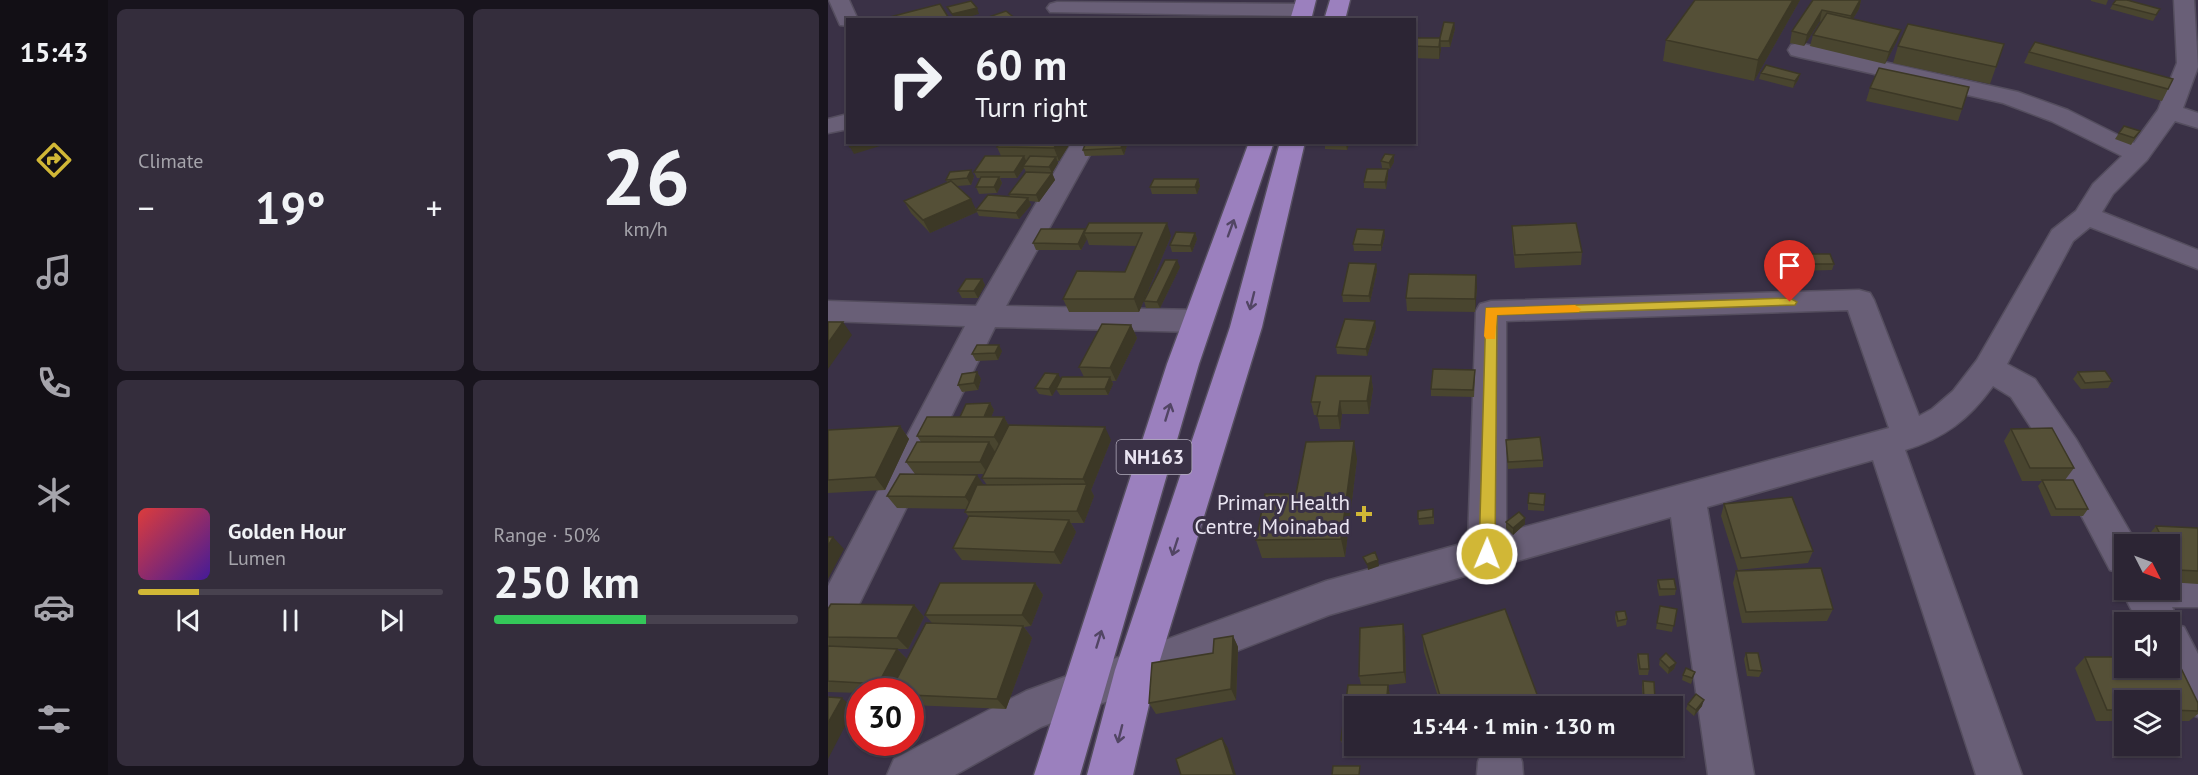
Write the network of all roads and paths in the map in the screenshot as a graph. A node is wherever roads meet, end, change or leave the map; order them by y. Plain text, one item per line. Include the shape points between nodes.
1 (839, 0) edge
2 (1340, 0) edge
3 (1057, 8) dead end
4 (1303, 10) edge
5 (2189, 12) edge
6 (847, 18) edge
7 (1335, 18) edge
8 (1799, 50) edge
9 (2184, 116) edge
10 (846, 122) edge
11 (828, 126) edge
12 (1084, 144) edge
13 (1261, 144) edge
14 (1292, 144) edge
15 (2138, 154) junction
16 (2086, 216) junction
17 (2198, 260) edge
18 (829, 313) edge
19 (985, 317) junction
20 (1198, 321) junction
21 (1989, 368) junction
22 (1897, 440) junction
23 (1687, 498) junction
24 (2114, 540) edge
25 (1487, 554) junction
26 (2198, 590) edge
27 (2153, 612) edge
28 (828, 626) edge
29 (2180, 662) edge
30 (1136, 670) junction
31 (1083, 689) junction
32 (2198, 697) edge
33 (910, 775) edge
34 (1057, 775) edge
35 (1110, 775) edge
36 (1731, 775) edge
37 (1999, 775) edge

1 - 6 street
2 - 7 highway
3 - 4 street
5 - 9 street
8 - 15 street via 2010,97 2069,119
9 - 15 street
10 - 11 street
12 - 19 street
20 -> 13 highway, NH163
14 -> 30 highway, NH163 via 1246,327
15 - 16 street via 2102,190
16 - 17 street
16 - 21 street via 2062,236
18 - 19 street
19 - 20 street
19 - 28 street
31 -> 20 highway, NH163
21 - 22 street via 1965,400 1944,418
21 - 24 street via 2023,388 2064,449
22 - 23 street
22 - 25 street via 1859,300 1491,311
22 - 37 street
23 - 25 street
23 - 36 street
25 - 30 street via 1326,598
26 - 27 street via 2141,590
29 - 32 street
30 - 31 street
30 -> 35 highway, NH163
31 - 33 street via 1026,712
31 - 34 highway, NH163

